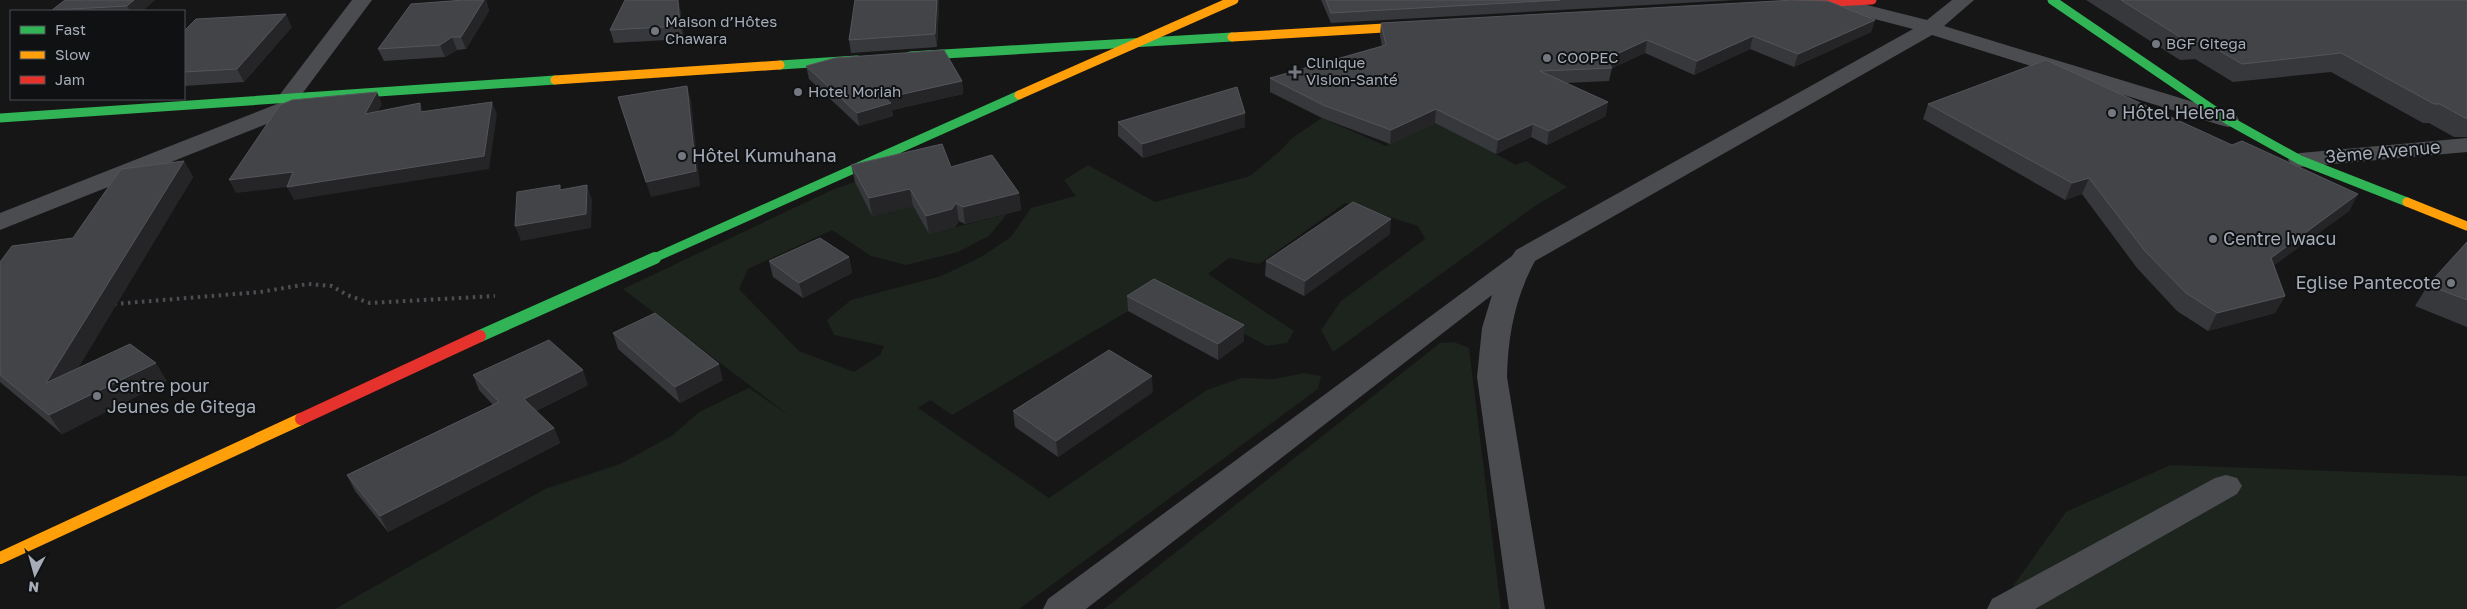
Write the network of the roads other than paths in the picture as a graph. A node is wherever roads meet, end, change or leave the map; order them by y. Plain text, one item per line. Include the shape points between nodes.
1 (362, 0) edge
2 (1234, 0) edge
3 (1872, 0) edge
4 (1964, 0) edge
5 (2052, 0) edge
6 (1780, 5) joint
7 (1434, 25) edge
8 (1929, 28) junction
9 (1137, 42) junction
10 (900, 57) edge
11 (870, 59) edge
12 (317, 95) junction
13 (289, 97) junction
14 (0, 118) edge
15 (2228, 120) junction
16 (2467, 144) edge
17 (2300, 160) junction
18 (0, 222) edge
19 (2467, 226) edge
20 (1525, 256) junction
21 (2226, 486) dead end
22 (0, 558) edge
23 (1061, 609) edge
24 (1527, 609) edge
25 (2005, 609) edge

1 - 13 street
2 - 9 main road
3 - 6 main road
4 - 8 street
5 - 15 main road
6 - 8 street via 1854,8 1904,18
7 - 9 main road
8 - 15 street
8 - 20 street
9 - 10 main road
9 - 22 main road via 581,290
11 - 12 main road
12 - 13 main road
12 - 18 street
13 - 14 main road
15 - 17 main road
16 - 17 street, 3ème Avenue
17 - 19 main road
20 - 23 street
20 - 24 street via 1510,281 1501,308 1493,339 1492,377
21 - 25 street

